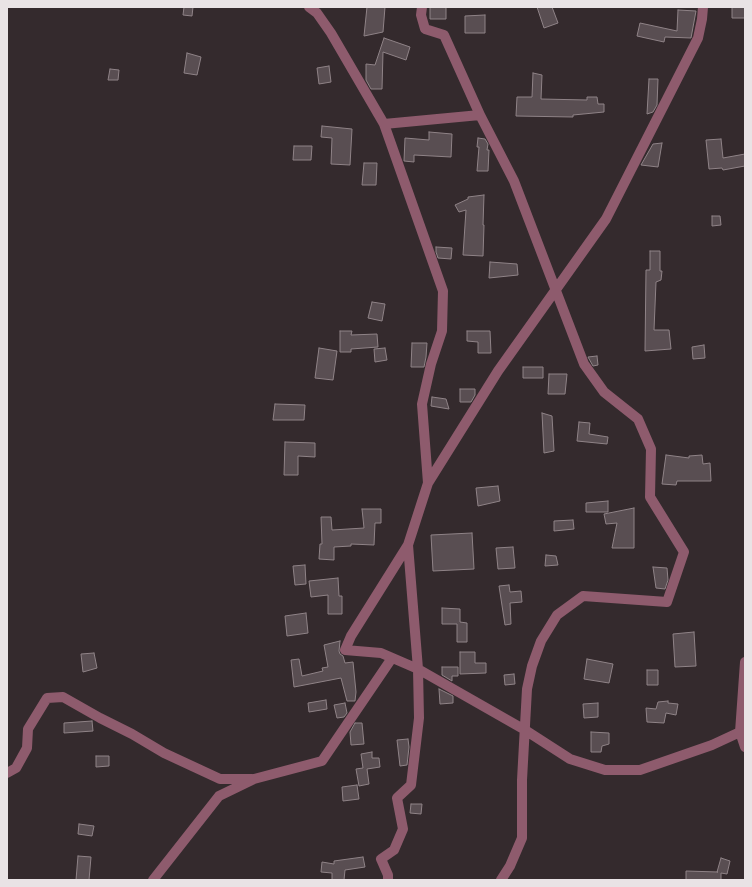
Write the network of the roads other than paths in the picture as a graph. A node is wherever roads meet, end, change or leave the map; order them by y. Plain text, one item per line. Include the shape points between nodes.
1 (309, 7) edge
2 (422, 7) edge
3 (703, 7) edge
4 (480, 115) junction
5 (384, 124) junction
6 (556, 291) junction
7 (428, 483) junction
8 (408, 545) junction
9 (392, 658) junction
10 (745, 662) edge
11 (418, 669) junction
12 (525, 730) junction
13 (740, 732) junction
14 (745, 747) edge
15 (7, 773) edge
16 (254, 780) junction
17 (153, 880) edge
18 (388, 880) edge
19 (501, 880) edge

1 - 5 street via 331,33
2 - 4 street via 420,14 425,29 444,35
3 - 6 street via 698,38 606,219
4 - 5 street
4 - 6 street via 514,181
5 - 7 street via 443,291 442,331 422,404
6 - 7 street via 498,371
6 - 12 street via 584,364 604,392 638,419 651,449 650,497 684,552 667,602 583,596 557,615 541,641 532,666 527,689
7 - 8 street
8 - 9 street via 344,650 381,653
8 - 11 street
9 - 11 street
9 - 16 street via 322,761
10 - 13 street
11 - 12 street
11 - 18 street via 419,718 411,785 397,798 403,829 394,850 381,859
12 - 13 street via 570,759 605,770 640,770 712,745
12 - 19 street via 522,838
13 - 14 street
15 - 16 street via 16,768 27,748 28,729 47,698 63,697 164,753 220,779
16 - 17 street via 219,796

